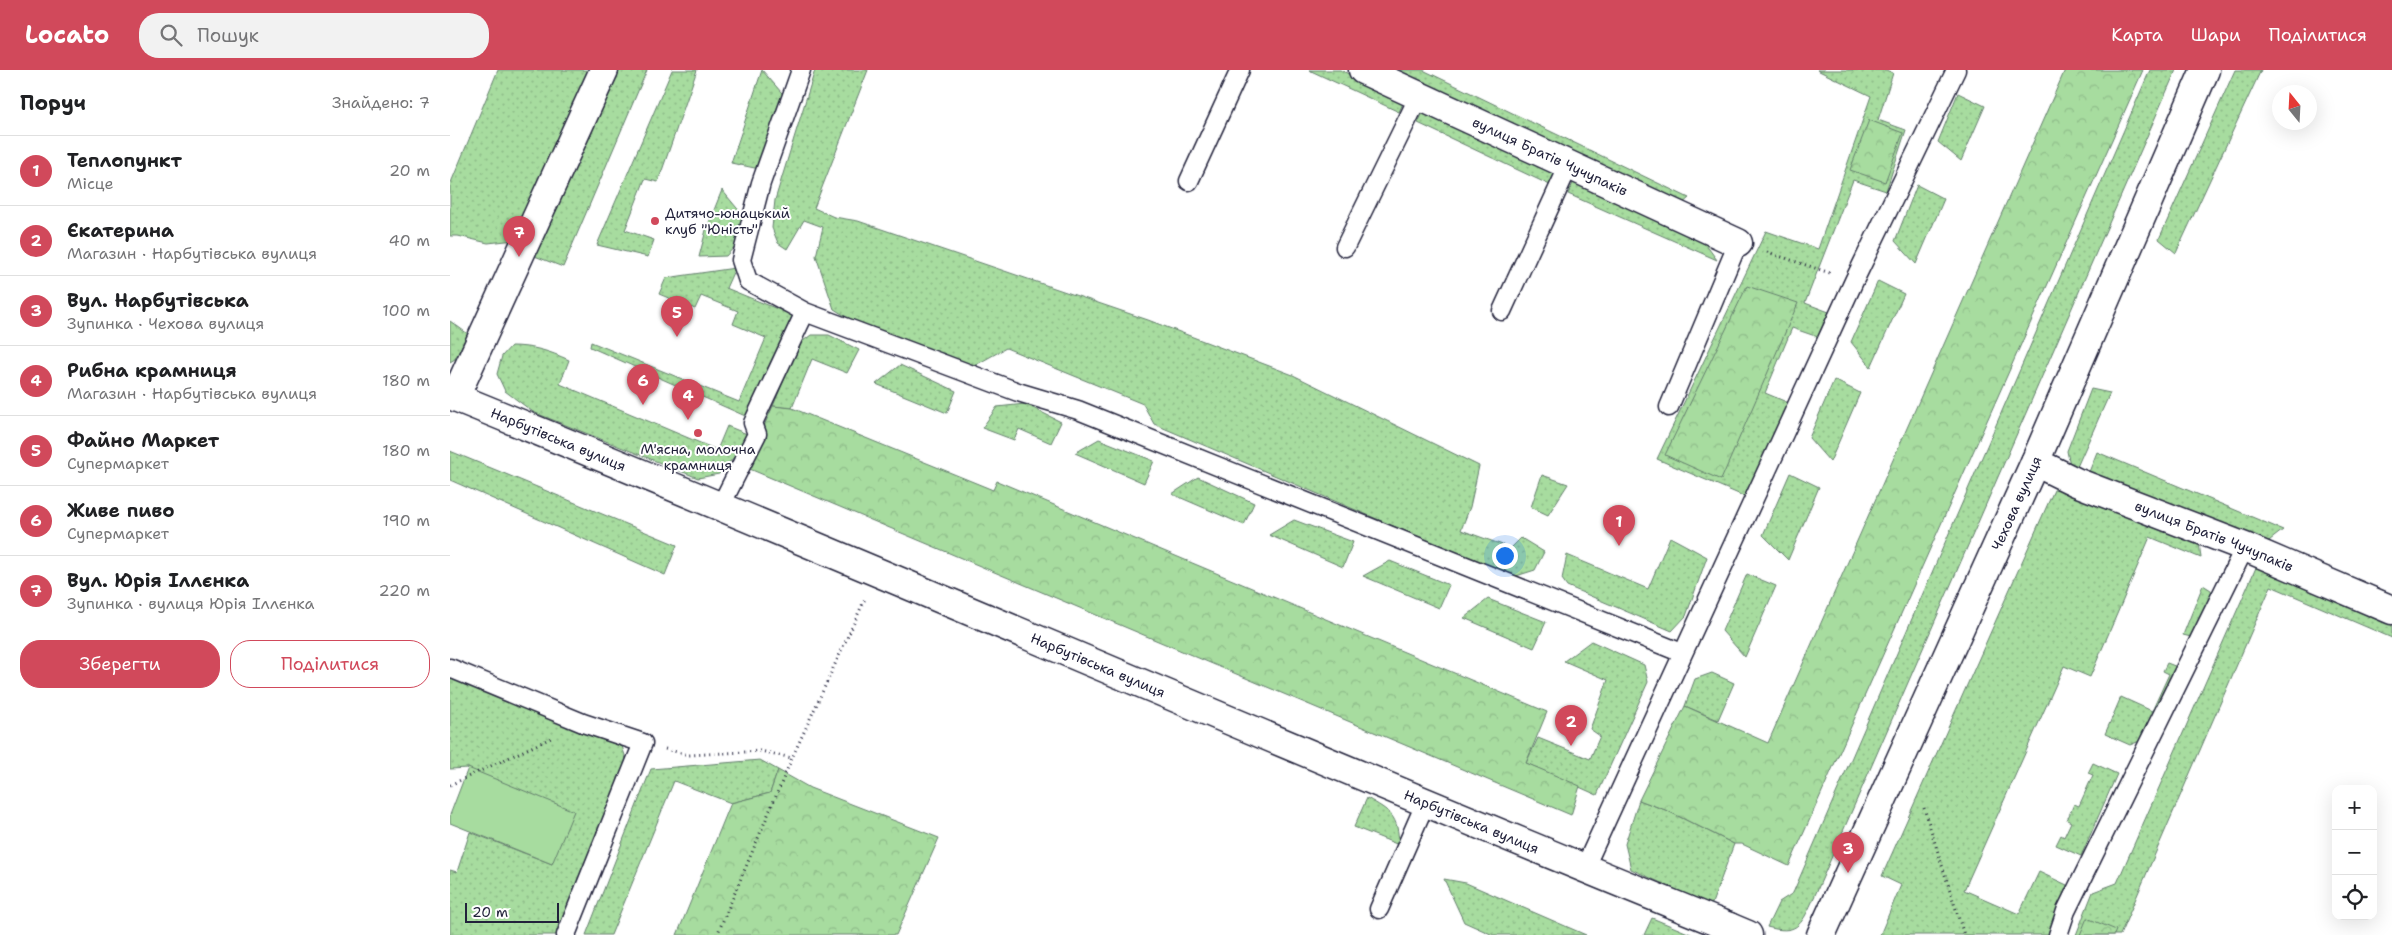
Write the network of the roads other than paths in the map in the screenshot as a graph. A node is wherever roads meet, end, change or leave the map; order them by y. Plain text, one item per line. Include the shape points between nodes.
1 (604, 70) edge
2 (801, 70) edge
3 (1240, 70) edge
4 (1363, 70) edge
5 (1956, 70) edge
6 (2205, 70) edge
7 (1419, 96) junction
8 (1569, 165) junction
9 (1189, 181) dead end
10 (1738, 243) joint
11 (1345, 247) dead end
12 (1502, 311) dead end
13 (805, 312) junction
14 (453, 396) edge
15 (1669, 407) dead end
16 (2035, 462) junction
17 (721, 505) junction
18 (2245, 547) junction
19 (2392, 610) edge
20 (1682, 654) junction
21 (450, 668) edge
22 (1425, 804) junction
23 (1584, 869) junction
24 (1379, 910) dead end
25 (1738, 931) edge
26 (566, 935) edge
27 (1821, 935) edge
28 (2058, 935) edge

1 - 14 street
2 - 13 lane via 760,183 740,260 748,281
3 - 9 lane
4 - 7 street, вулиця Братів Чучупаків
5 - 20 lane via 1854,280
6 - 16 street, Чехова вулиця
7 - 8 street, вулиця Братів Чучупаків
7 - 11 lane
8 - 10 street, вулиця Братів Чучупаків
8 - 12 lane
10 - 15 lane
13 - 17 lane via 753,423 756,434
13 - 20 lane via 1018,392 1078,410
14 - 17 street, Нарбутівська вулиця
16 - 18 street, вулиця Братів Чучупаків via 2076,482
16 - 27 street, Чехова вулиця
17 - 22 street, Нарбутівська вулиця
18 - 19 street, вулиця Братів Чучупаків
18 - 28 lane via 2066,911
20 - 23 lane
21 - 26 lane via 584,723 643,743
22 - 23 street, Нарбутівська вулиця
22 - 24 lane
23 - 25 street, Нарбутівська вулиця

